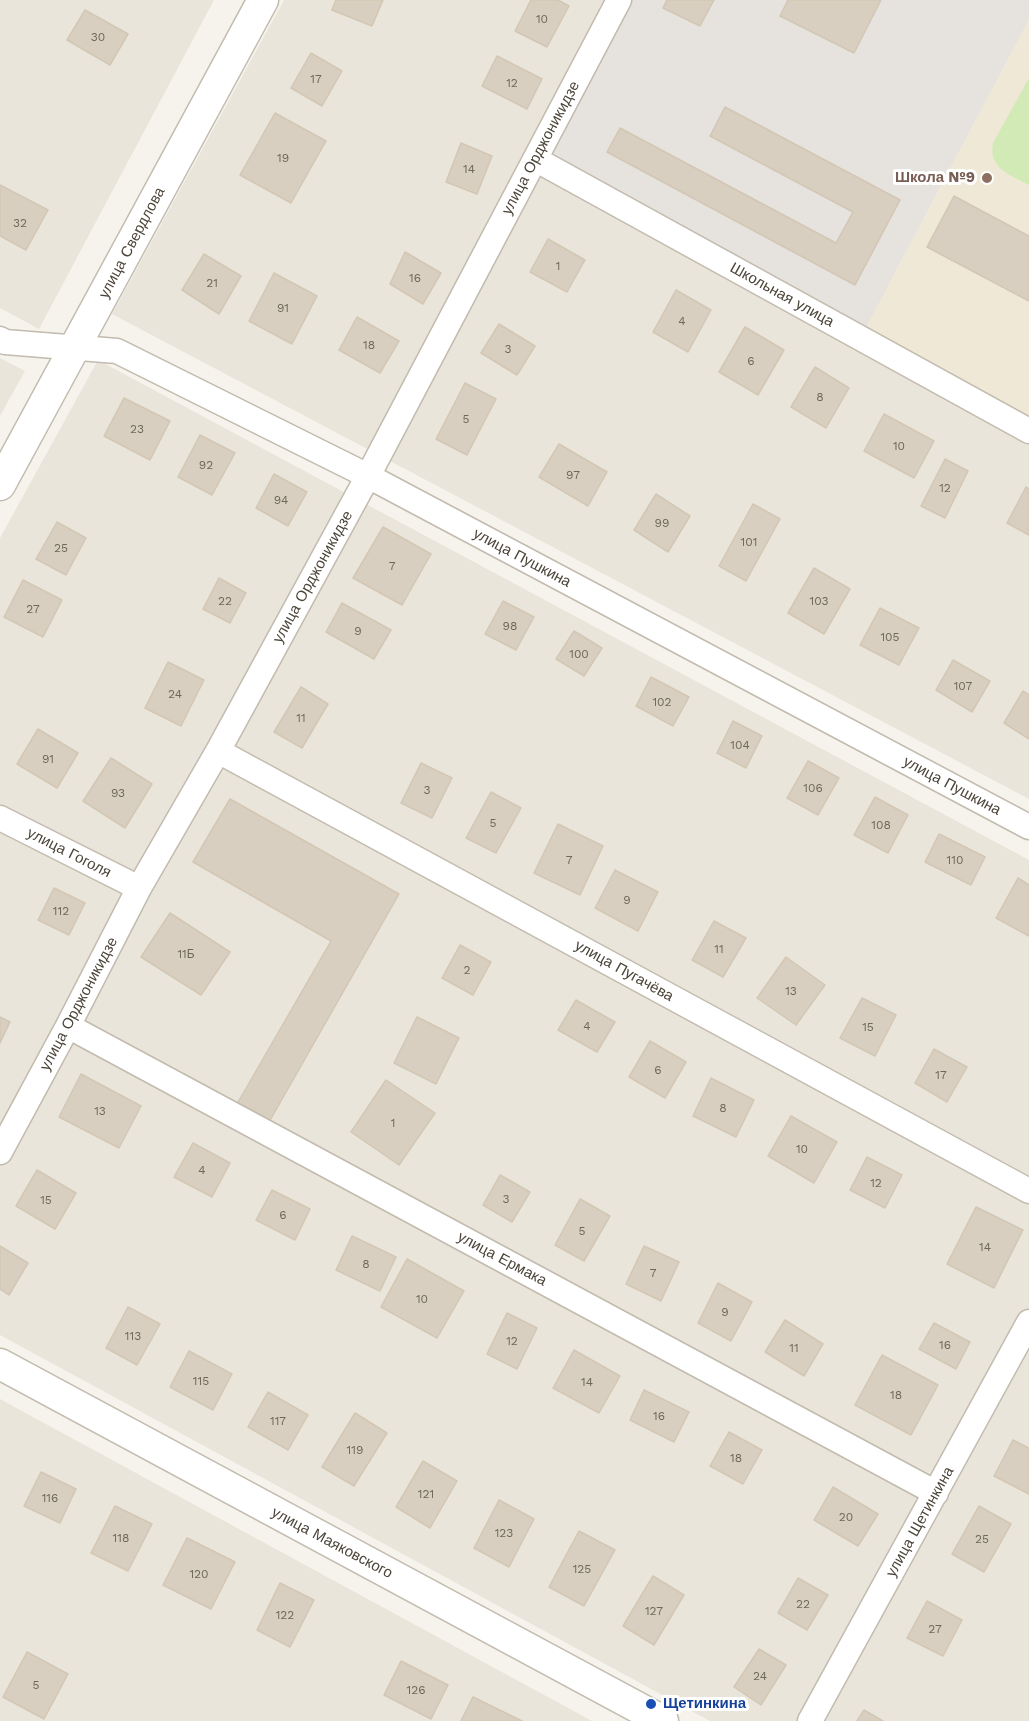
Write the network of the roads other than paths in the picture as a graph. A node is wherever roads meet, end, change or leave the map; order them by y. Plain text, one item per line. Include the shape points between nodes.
1 (263, 0) edge
2 (619, 0) edge
3 (536, 159) junction
4 (0, 339) edge
5 (76, 347) junction
6 (1029, 431) edge
7 (368, 476) junction
8 (0, 485) edge
9 (218, 751) junction
10 (0, 818) edge
11 (1029, 827) edge
12 (139, 888) junction
13 (68, 1026) junction
14 (0, 1152) edge
15 (1029, 1191) edge
16 (1029, 1322) edge
17 (0, 1364) edge
18 (936, 1493) junction
19 (663, 1721) edge
20 (810, 1721) edge

1 - 5 street, улица Свердлова
2 - 3 street, улица Орджоникидзе
3 - 6 street, Школьная улица
3 - 7 street, улица Орджоникидзе
4 - 5 street, улица Пушкина
5 - 7 street, улица Пушкина via 117,351
5 - 8 street, улица Свердлова
7 - 9 street, улица Орджоникидзе
7 - 11 street, улица Пушкина
9 - 12 street, улица Орджоникидзе
9 - 15 street, улица Пугачёва
10 - 12 street, улица Гоголя
12 - 13 street, улица Орджоникидзе
13 - 14 street, улица Орджоникидзе
13 - 18 street, улица Ермака
16 - 18 street, улица Щетинкина
17 - 19 street, улица Маяковского
18 - 20 street, улица Щетинкина

